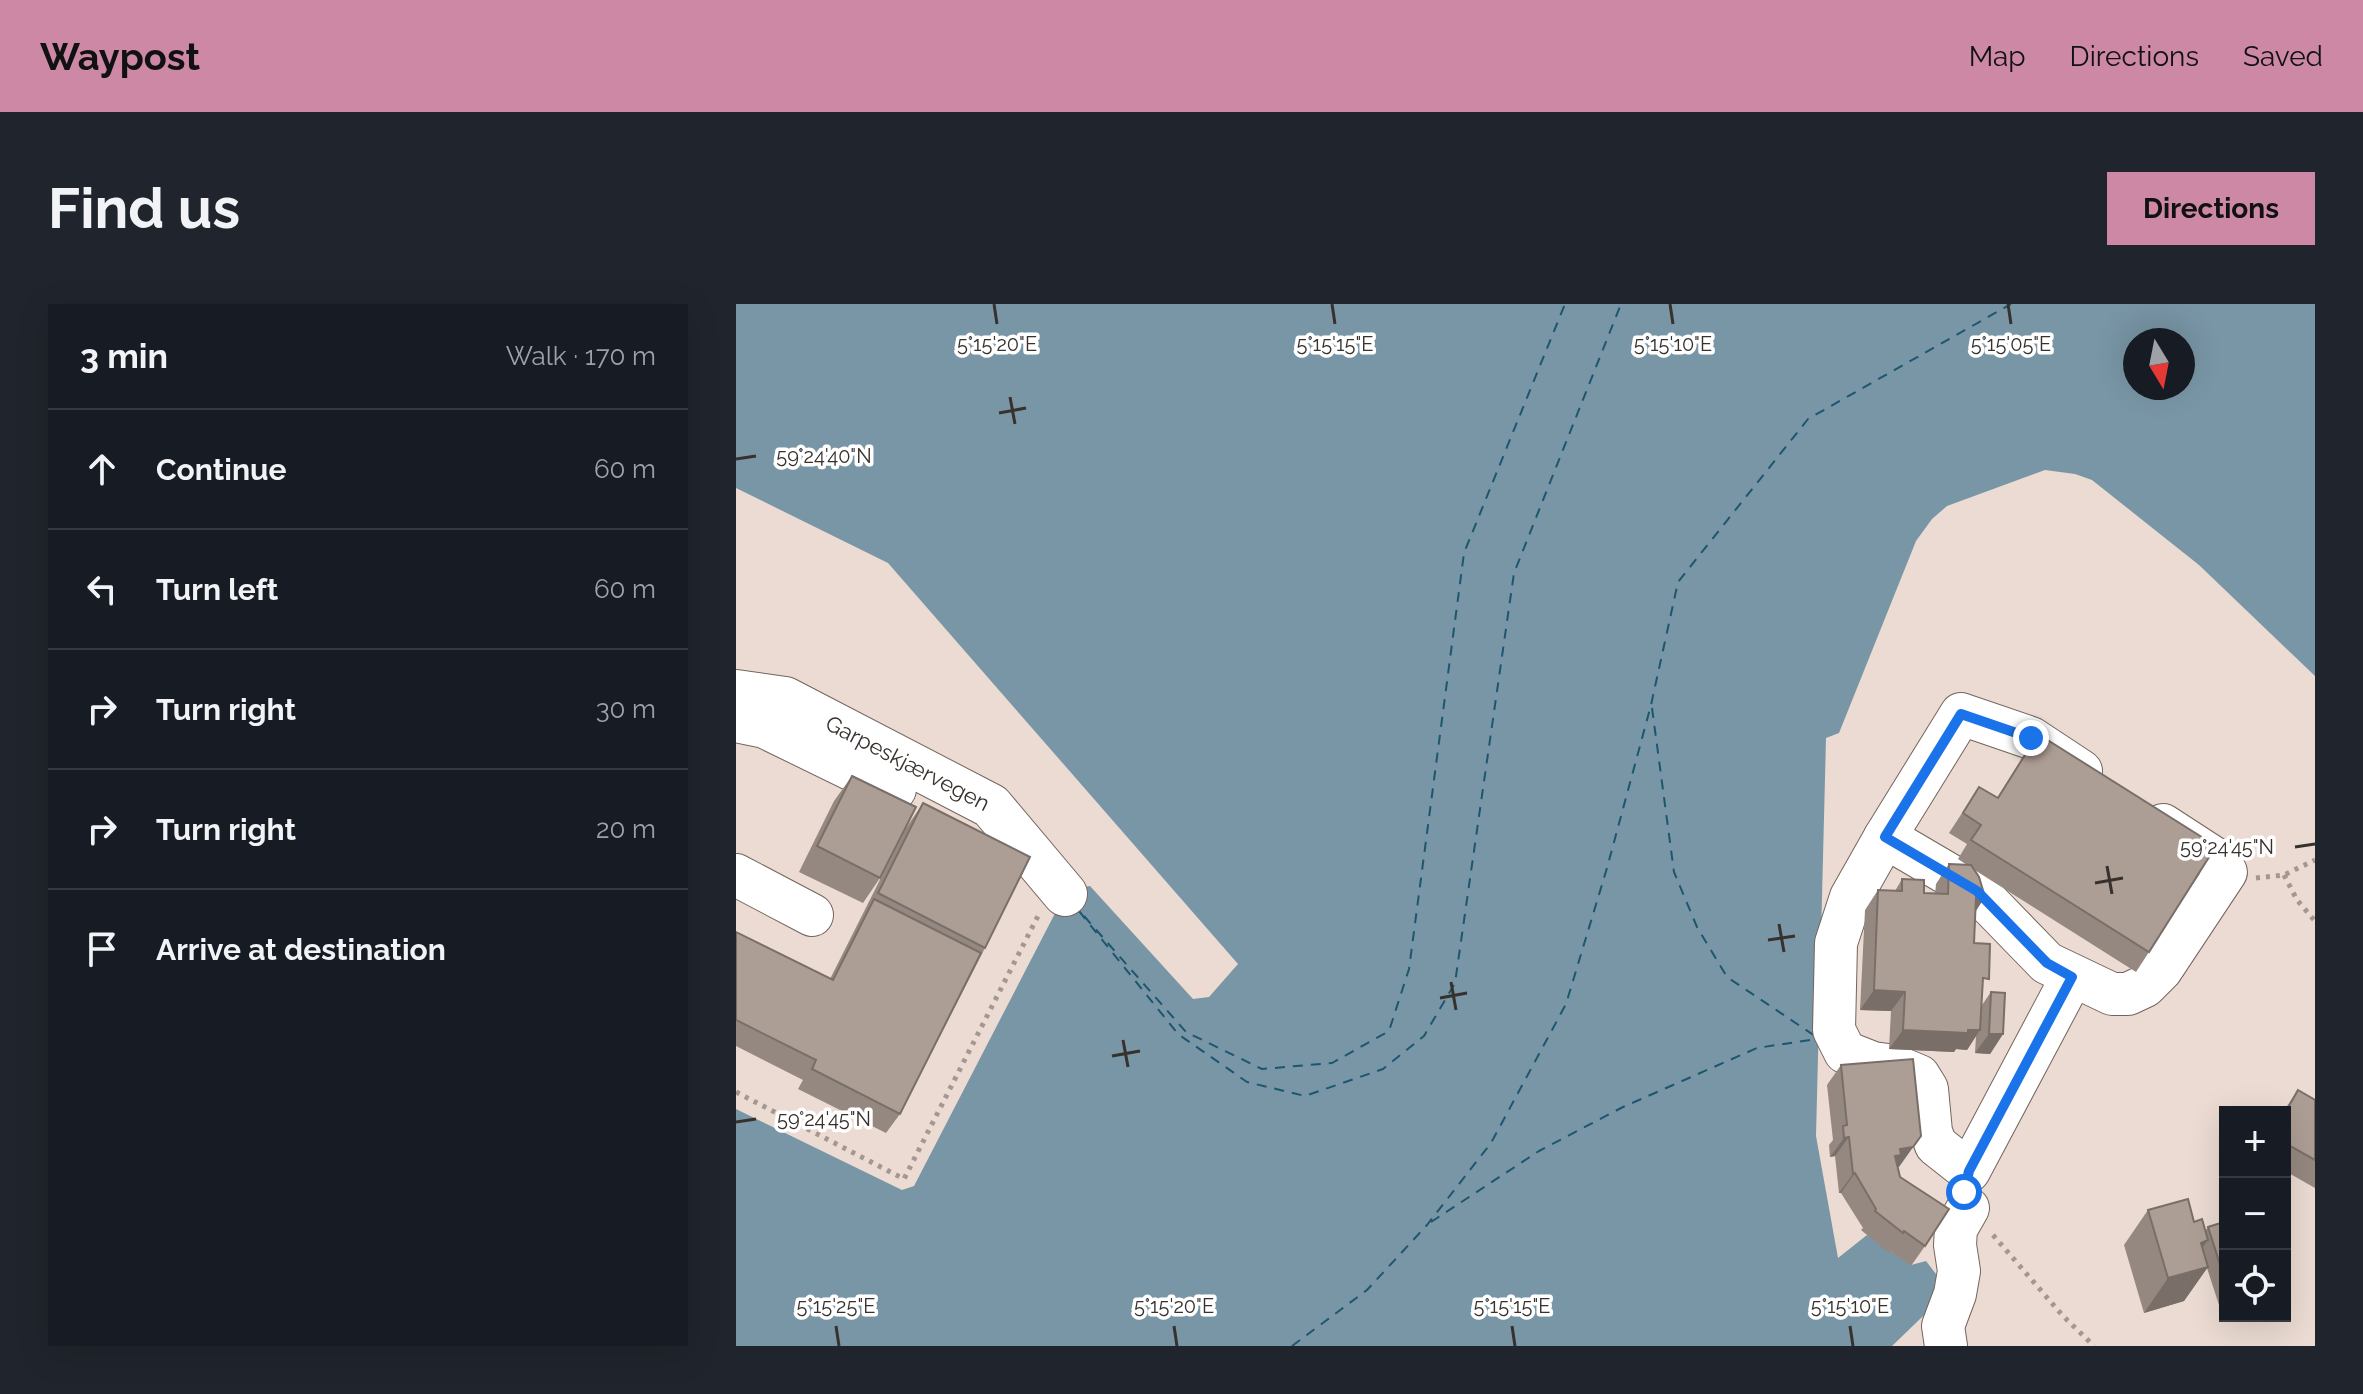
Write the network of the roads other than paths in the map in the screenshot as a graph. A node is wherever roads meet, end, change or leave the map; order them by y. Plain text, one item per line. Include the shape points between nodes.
1 (743, 716) edge
2 (1885, 837) junction
3 (736, 875) edge
4 (1058, 887) road end
5 (812, 915) dead end
6 (2072, 977) junction
7 (1968, 1208) road end
8 (1946, 1346) edge

1 - 4 main road, Garpeskjærvegen via 974,828
2 - 6 lane via 1977,891 2047,963
2 - 6 lane via 1851,897 1836,943 1834,1030 1845,1052 1919,1076 1927,1089 1936,1145 1969,1171
2 - 6 lane via 1961,714 2031,738 2220,862 2226,872 2145,986 2112,994
3 - 5 lane
7 - 8 lane via 1956,1229 1959,1271 1943,1326

